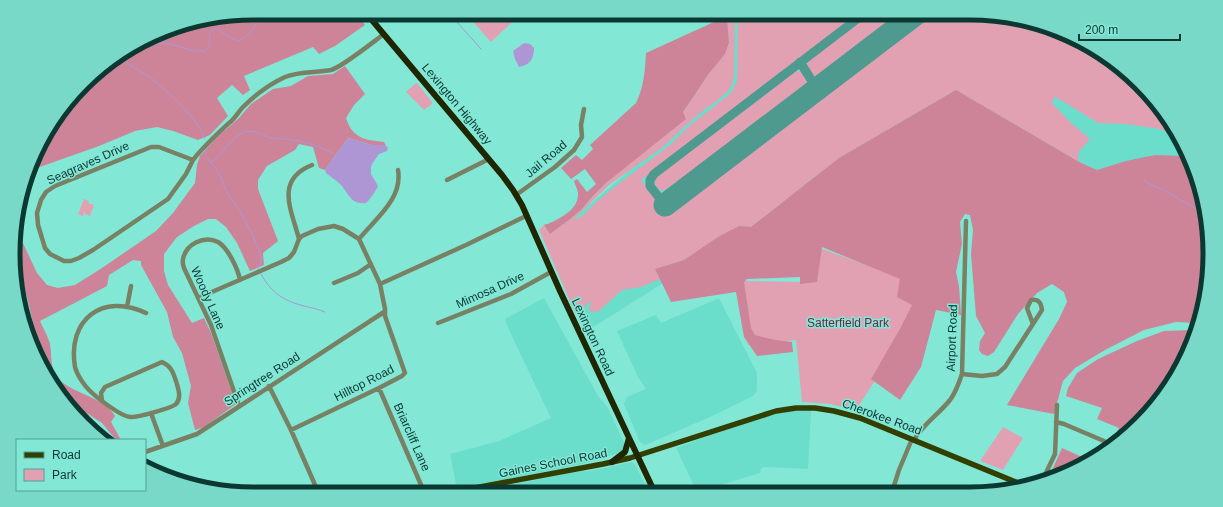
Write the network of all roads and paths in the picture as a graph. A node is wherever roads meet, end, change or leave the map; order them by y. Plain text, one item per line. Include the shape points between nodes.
1 (372, 20) edge
2 (384, 34) junction
3 (584, 109) dead end
4 (489, 159) junction
5 (193, 160) junction
6 (312, 165) dead end
7 (398, 170) dead end
8 (447, 180) dead end
9 (514, 192) junction
10 (526, 216) junction
11 (966, 221) dead end
12 (299, 239) junction
13 (359, 239) junction
14 (372, 264) junction
15 (550, 272) junction
16 (240, 280) junction
17 (334, 283) dead end
18 (380, 284) junction
19 (131, 286) dead end
20 (198, 298) junction
21 (127, 307) junction
22 (384, 312) junction
23 (146, 313) dead end
24 (438, 324) dead end
25 (1033, 324) junction
26 (962, 374) junction
27 (269, 386) junction
28 (379, 388) junction
29 (102, 401) junction
30 (1057, 405) dead end
31 (239, 406) junction
32 (151, 413) junction
33 (1056, 422) junction
34 (291, 430) junction
35 (629, 438) junction
36 (913, 440) junction
37 (1107, 442) edge
38 (163, 446) junction
39 (146, 452) edge
40 (637, 456) junction
41 (612, 462) junction
42 (1045, 475) edge
43 (1017, 482) edge
44 (501, 484) junction
45 (316, 487) edge
46 (422, 487) edge
47 (484, 487) edge
48 (502, 487) edge
49 (652, 487) edge
50 (894, 487) edge

1 - 2 highway
2 - 4 highway, Lexington Highway
2 - 5 street, Seagraves Drive via 332,70 286,76 272,84 242,108
3 - 9 street, Jail Road via 582,137 574,150 555,167
4 - 8 street
4 - 9 highway, Lexington Highway
5 - 5 street, Seagraves Drive via 168,198 93,250 72,261 64,261 50,254 45,248 37,213 41,200 51,189 151,147 159,147
6 - 12 street via 301,169 288,192
7 - 13 street via 394,197
9 - 10 highway, Lexington Road
10 - 15 highway, Lexington Road
10 - 18 street
11 - 26 street, Airport Road
12 - 13 street via 330,226 343,229
12 - 16 street via 289,258
13 - 14 street, Hilltop Road
14 - 17 street
14 - 18 street, Hilltop Road
15 - 24 street, Mimosa Drive via 511,294
15 - 35 highway, Lexington Road
16 - 20 street
16 - 20 street, Woody Lane via 224,247 211,240 197,242 185,254 182,262
18 - 22 street, Hilltop Road
19 - 21 street
20 - 31 street, Woody Lane via 211,325
21 - 23 street
21 - 29 street via 100,308 85,320 77,336 74,356 76,370 83,383
22 - 27 street, Springtree Road
22 - 28 street, Hilltop Road via 405,372
25 - 25 street via 1042,310 1042,305 1035,299 1031,300 1027,308
25 - 26 street via 1005,367 997,374
26 - 36 street, Airport Road via 950,401
27 - 31 street, Springtree Road
27 - 34 street
28 - 34 street, Hilltop Road
28 - 46 street, Briarcliff Lane
29 - 32 street via 129,417
29 - 32 street via 101,393 105,387 162,362 172,370 179,389 178,400 175,406
30 - 33 street
31 - 38 street, Springtree Road via 197,434
32 - 38 street
33 - 37 street
33 - 42 street via 1055,454
34 - 45 street
35 - 40 highway, Lexington Road
35 - 41 highway via 624,452
36 - 40 main road, Cherokee Road via 860,418 815,408 796,408 776,410
36 - 43 main road, Cherokee Road
36 - 50 street, Airport Road
38 - 39 street, Springtree Road
40 - 41 main road, Gaines School Road
40 - 49 highway, Lexington Road
41 - 44 main road, Gaines School Road
44 - 47 main road, Gaines School Road
44 - 48 street

